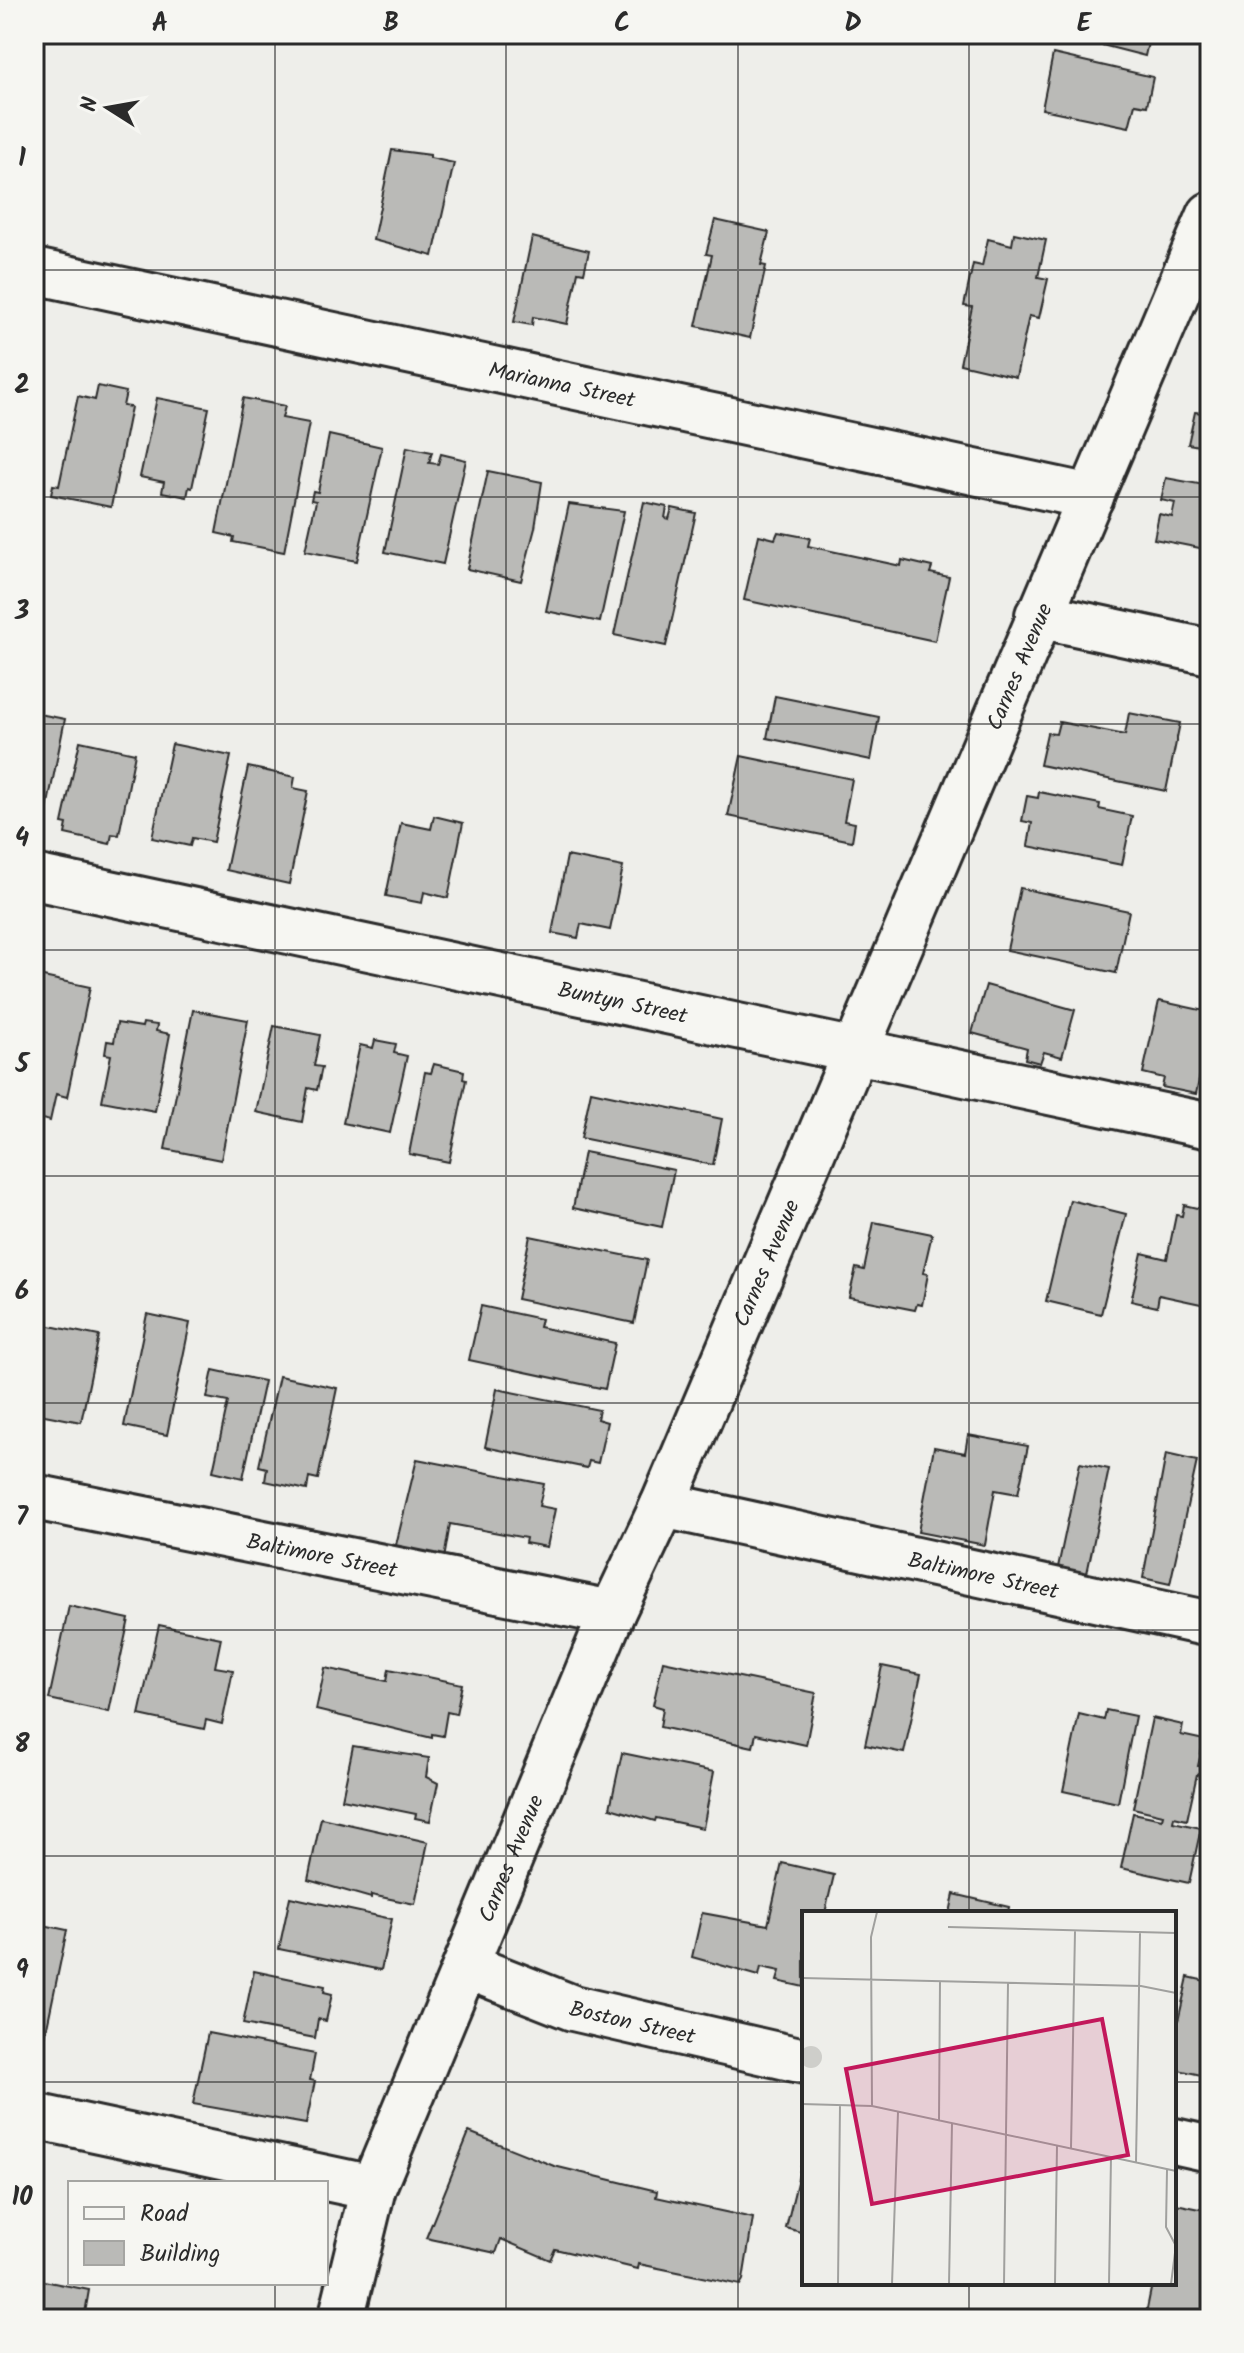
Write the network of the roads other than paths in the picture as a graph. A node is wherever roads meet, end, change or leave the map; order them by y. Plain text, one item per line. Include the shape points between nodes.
1 (1210, 215) edge
2 (34, 271) edge
3 (1091, 497) junction
4 (1038, 615) junction
5 (1210, 652) edge
6 (34, 877) edge
7 (857, 1052) junction
8 (1210, 1126) edge
9 (34, 1497) edge
10 (663, 1505) junction
11 (612, 1613) junction
12 (1210, 1624) edge
13 (466, 1966) junction
14 (802, 2061) edge
15 (34, 2116) edge
16 (1176, 2141) edge
17 (1210, 2149) edge
18 (373, 2188) junction
19 (341, 2319) edge

1 - 3 street, Carnes Avenue
2 - 3 street, Marianna Street
3 - 4 street, Carnes Avenue
4 - 5 street
4 - 7 street, Carnes Avenue
6 - 7 street, Buntyn Street
7 - 8 street, Buntyn Street
7 - 10 street, Carnes Avenue
9 - 11 street, Baltimore Street
10 - 11 street, Carnes Avenue
10 - 12 street, Baltimore Street
11 - 13 street, Carnes Avenue
13 - 14 street, Boston Street via 573,2008
13 - 18 street, Carnes Avenue
15 - 18 street
16 - 17 street
18 - 19 street, Carnes Avenue

